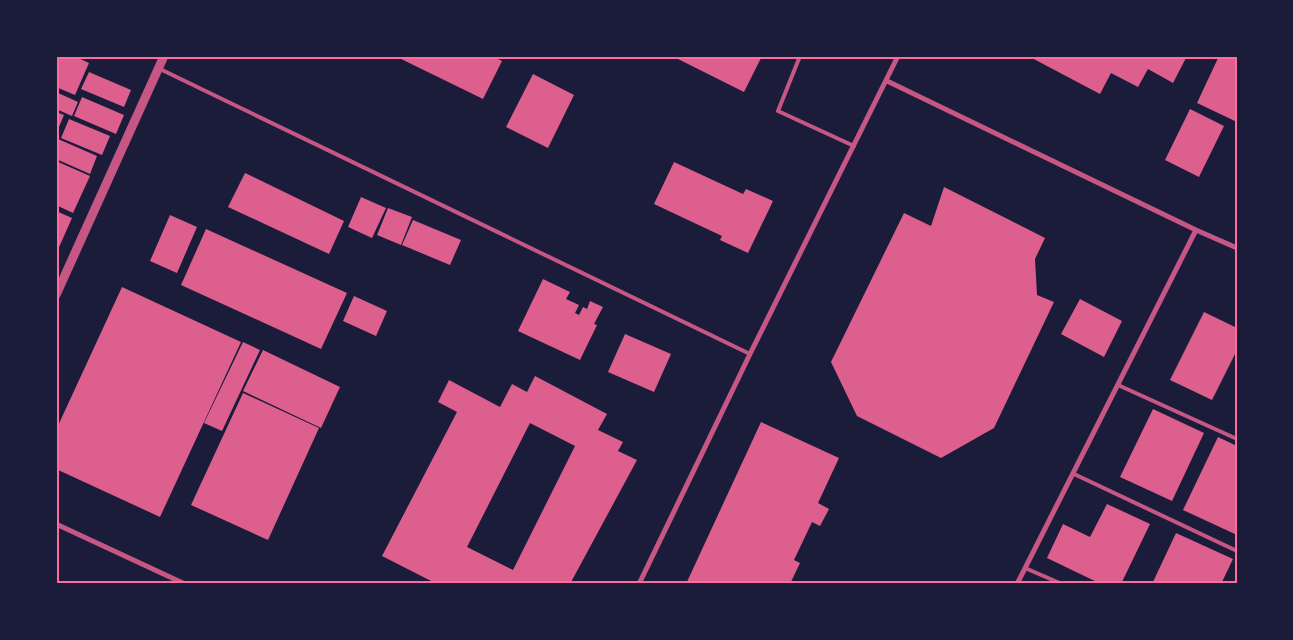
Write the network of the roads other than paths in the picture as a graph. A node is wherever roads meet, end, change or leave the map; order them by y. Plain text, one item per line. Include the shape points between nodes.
1 (164, 56) edge
2 (800, 56) edge
3 (898, 56) edge
4 (158, 69) junction
5 (887, 81) junction
6 (854, 146) junction
7 (1196, 230) junction
8 (1237, 248) edge
9 (56, 295) edge
10 (750, 354) junction
11 (1118, 386) junction
12 (1237, 439) edge
13 (1074, 474) junction
14 (56, 524) edge
15 (1237, 551) edge
16 (1025, 568) junction
17 (185, 584) edge
18 (639, 584) edge
19 (1017, 584) edge
20 (1062, 584) edge

1 - 4 street
2 - 6 lane via 778,111
3 - 5 street
4 - 9 street
4 - 10 lane
5 - 6 street
5 - 7 street
6 - 10 street
7 - 8 street
7 - 11 street
10 - 18 street
11 - 12 lane
11 - 13 street
13 - 15 lane
13 - 16 street
14 - 17 street
16 - 19 street
16 - 20 lane

